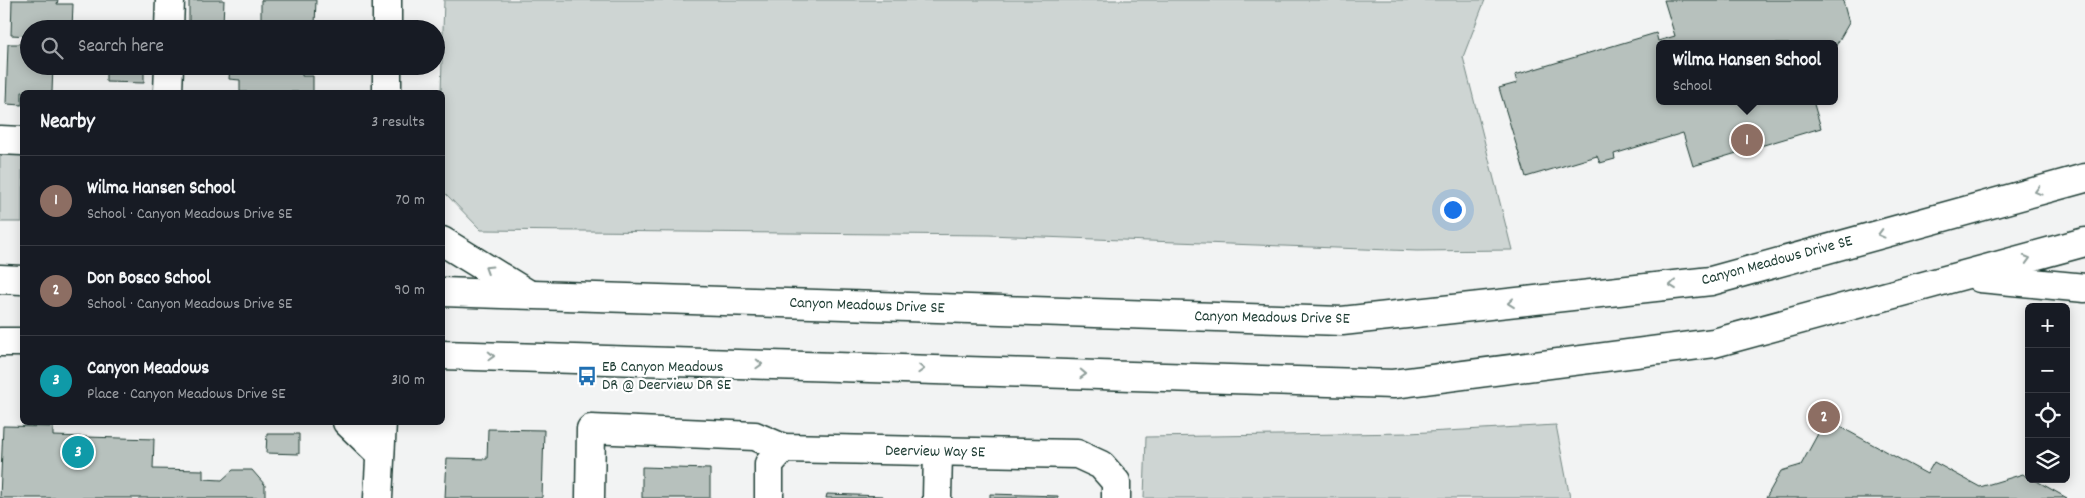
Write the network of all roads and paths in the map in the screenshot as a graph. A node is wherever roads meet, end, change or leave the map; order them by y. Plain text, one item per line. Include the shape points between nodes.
1 (170, 0) edge
2 (387, 0) edge
3 (169, 20) edge
4 (387, 20) edge
5 (168, 75) edge
6 (387, 75) edge
7 (168, 90) edge
8 (387, 90) edge
9 (0, 140) edge
10 (20, 141) edge
11 (2085, 178) edge
12 (2085, 242) edge
13 (445, 243) edge
14 (1963, 276) junction
15 (0, 279) edge
16 (20, 280) edge
17 (2085, 288) edge
18 (445, 292) edge
19 (529, 295) junction
20 (0, 342) edge
21 (20, 342) edge
22 (445, 355) edge
23 (351, 425) edge
24 (382, 425) edge
25 (784, 448) junction
26 (938, 452) junction
27 (380, 454) junction
28 (378, 498) edge
29 (590, 498) edge
30 (769, 498) edge
31 (937, 498) edge
32 (1116, 498) edge

1 - 3 street
2 - 4 street
5 - 7 street
6 - 8 street
9 - 10 street
11 -> 19 street, Canyon Meadows Drive SE via 1711,281 1342,321
14 -> 12 street
19 -> 13 street
14 - 17 street
22 -> 14 street via 1393,384 1714,343
15 - 16 street
18 - 19 street, Canyon Meadows Drive SE
20 - 21 street
23 - 27 street
24 - 27 street
25 - 26 street, Deerview Way SE
25 - 29 street via 755,436 591,429
25 - 30 street via 769,464
26 - 31 street
26 - 32 street, Deerview Way SE via 1078,454 1100,465 1116,482
27 - 28 street

